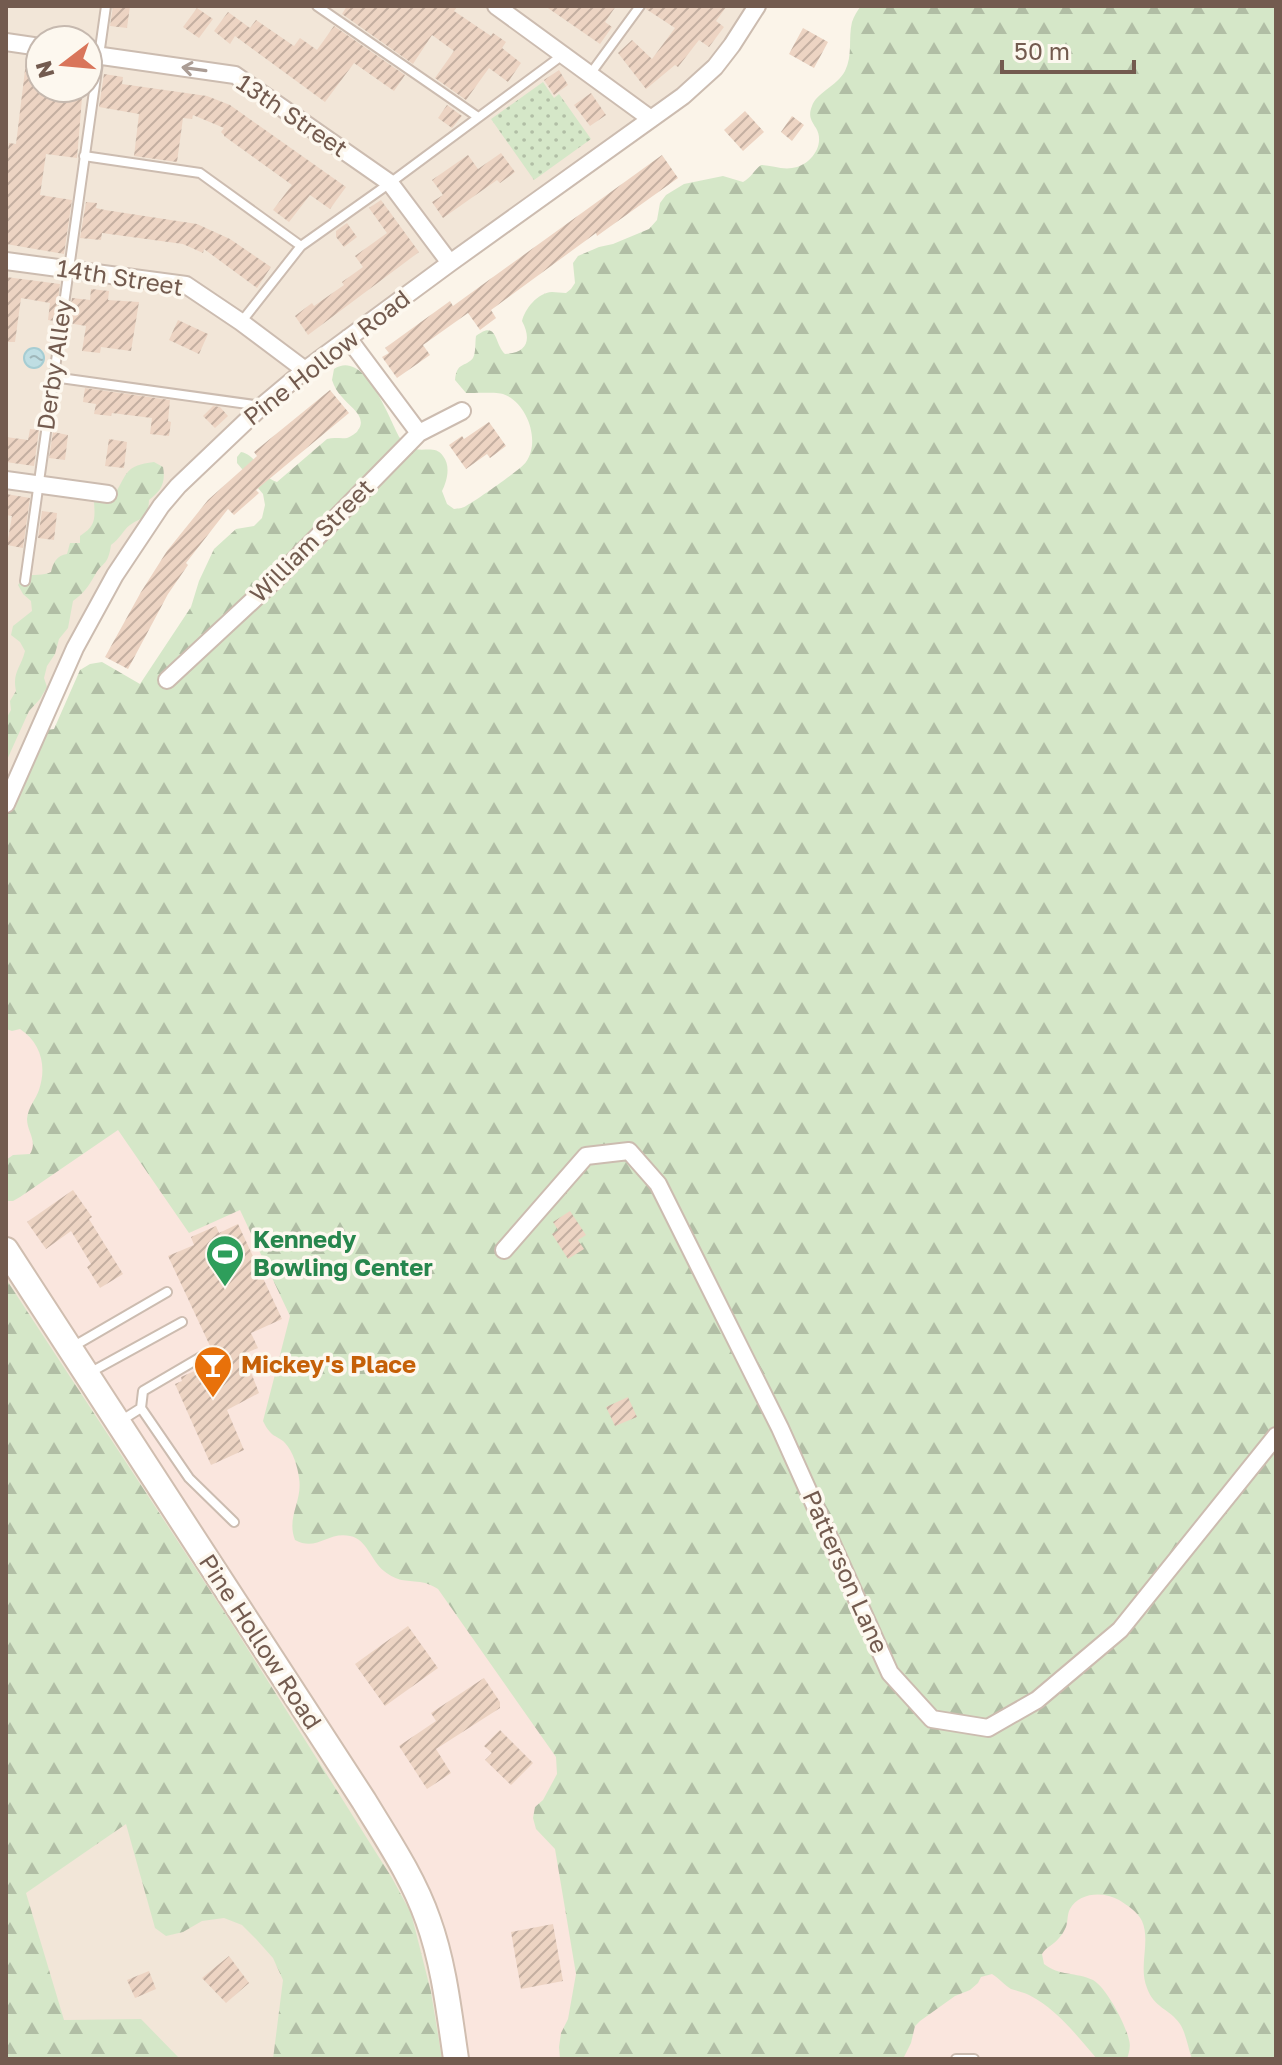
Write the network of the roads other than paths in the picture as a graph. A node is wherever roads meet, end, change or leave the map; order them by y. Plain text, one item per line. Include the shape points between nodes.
1 (317, 6) edge
2 (496, 6) edge
3 (640, 6) edge
4 (757, 6) edge
5 (564, 54) junction
6 (104, 57) edge
7 (591, 73) junction
8 (89, 104) edge
9 (478, 117) junction
10 (651, 119) junction
11 (84, 156) junction
12 (390, 183) junction
13 (301, 246) junction
14 (6, 261) edge
15 (450, 263) junction
16 (68, 270) junction
17 (241, 322) junction
18 (348, 338) junction
19 (305, 370) junction
20 (53, 377) junction
21 (262, 406) junction
22 (462, 411) dead end
23 (419, 433) junction
24 (6, 480) edge
25 (38, 484) junction
26 (108, 494) dead end
27 (25, 581) dead end
28 (167, 680) dead end
29 (6, 804) edge
30 (6, 1250) edge
31 (504, 1250) dead end
32 (167, 1292) dead end
33 (182, 1322) dead end
34 (70, 1349) junction
35 (201, 1357) dead end
36 (87, 1375) junction
37 (141, 1408) junction
38 (118, 1423) junction
39 (1276, 1436) edge
40 (234, 1522) dead end
41 (456, 2059) edge
42 (956, 2059) edge
43 (974, 2059) edge

1 - 9 lane
2 - 5 street
3 - 7 lane
4 - 10 street, Pine Hollow Road via 715,67
5 - 7 street
5 - 9 lane
12 -> 6 street, 13th Street via 235,75
7 - 10 street
8 - 11 lane, Derby Alley
9 - 12 lane
10 - 15 street, Pine Hollow Road
11 - 13 lane via 200,173
11 - 16 lane, Derby Alley
12 - 13 lane
12 - 15 street, 13th Street
13 - 17 lane
14 - 16 street, 14th Street
15 - 18 street, Pine Hollow Road
16 - 17 street, 14th Street via 186,285
16 - 20 lane, Derby Alley
17 - 19 street, 14th Street
18 - 19 street, Pine Hollow Road
18 - 23 street
19 - 21 street, Pine Hollow Road
20 - 21 lane
20 - 25 lane, Derby Alley
21 - 29 street, Pine Hollow Road via 178,486 115,575 75,648
22 - 23 street, William Street
23 - 28 street, William Street via 278,577
24 - 25 street
25 - 26 street
25 - 27 lane, Derby Alley
30 - 34 street, Pine Hollow Road
31 - 39 street, Patterson Lane via 586,1156 629,1151 658,1184 780,1428 890,1673 932,1719 988,1728 1037,1700 1120,1630
32 - 34 lane
33 - 36 lane
34 - 36 street, Pine Hollow Road
35 - 37 lane via 143,1391
36 - 38 street, Pine Hollow Road
37 - 38 lane
37 - 40 lane via 189,1478
38 - 41 street, Pine Hollow Road via 409,1876 443,1974
42 - 43 lane

